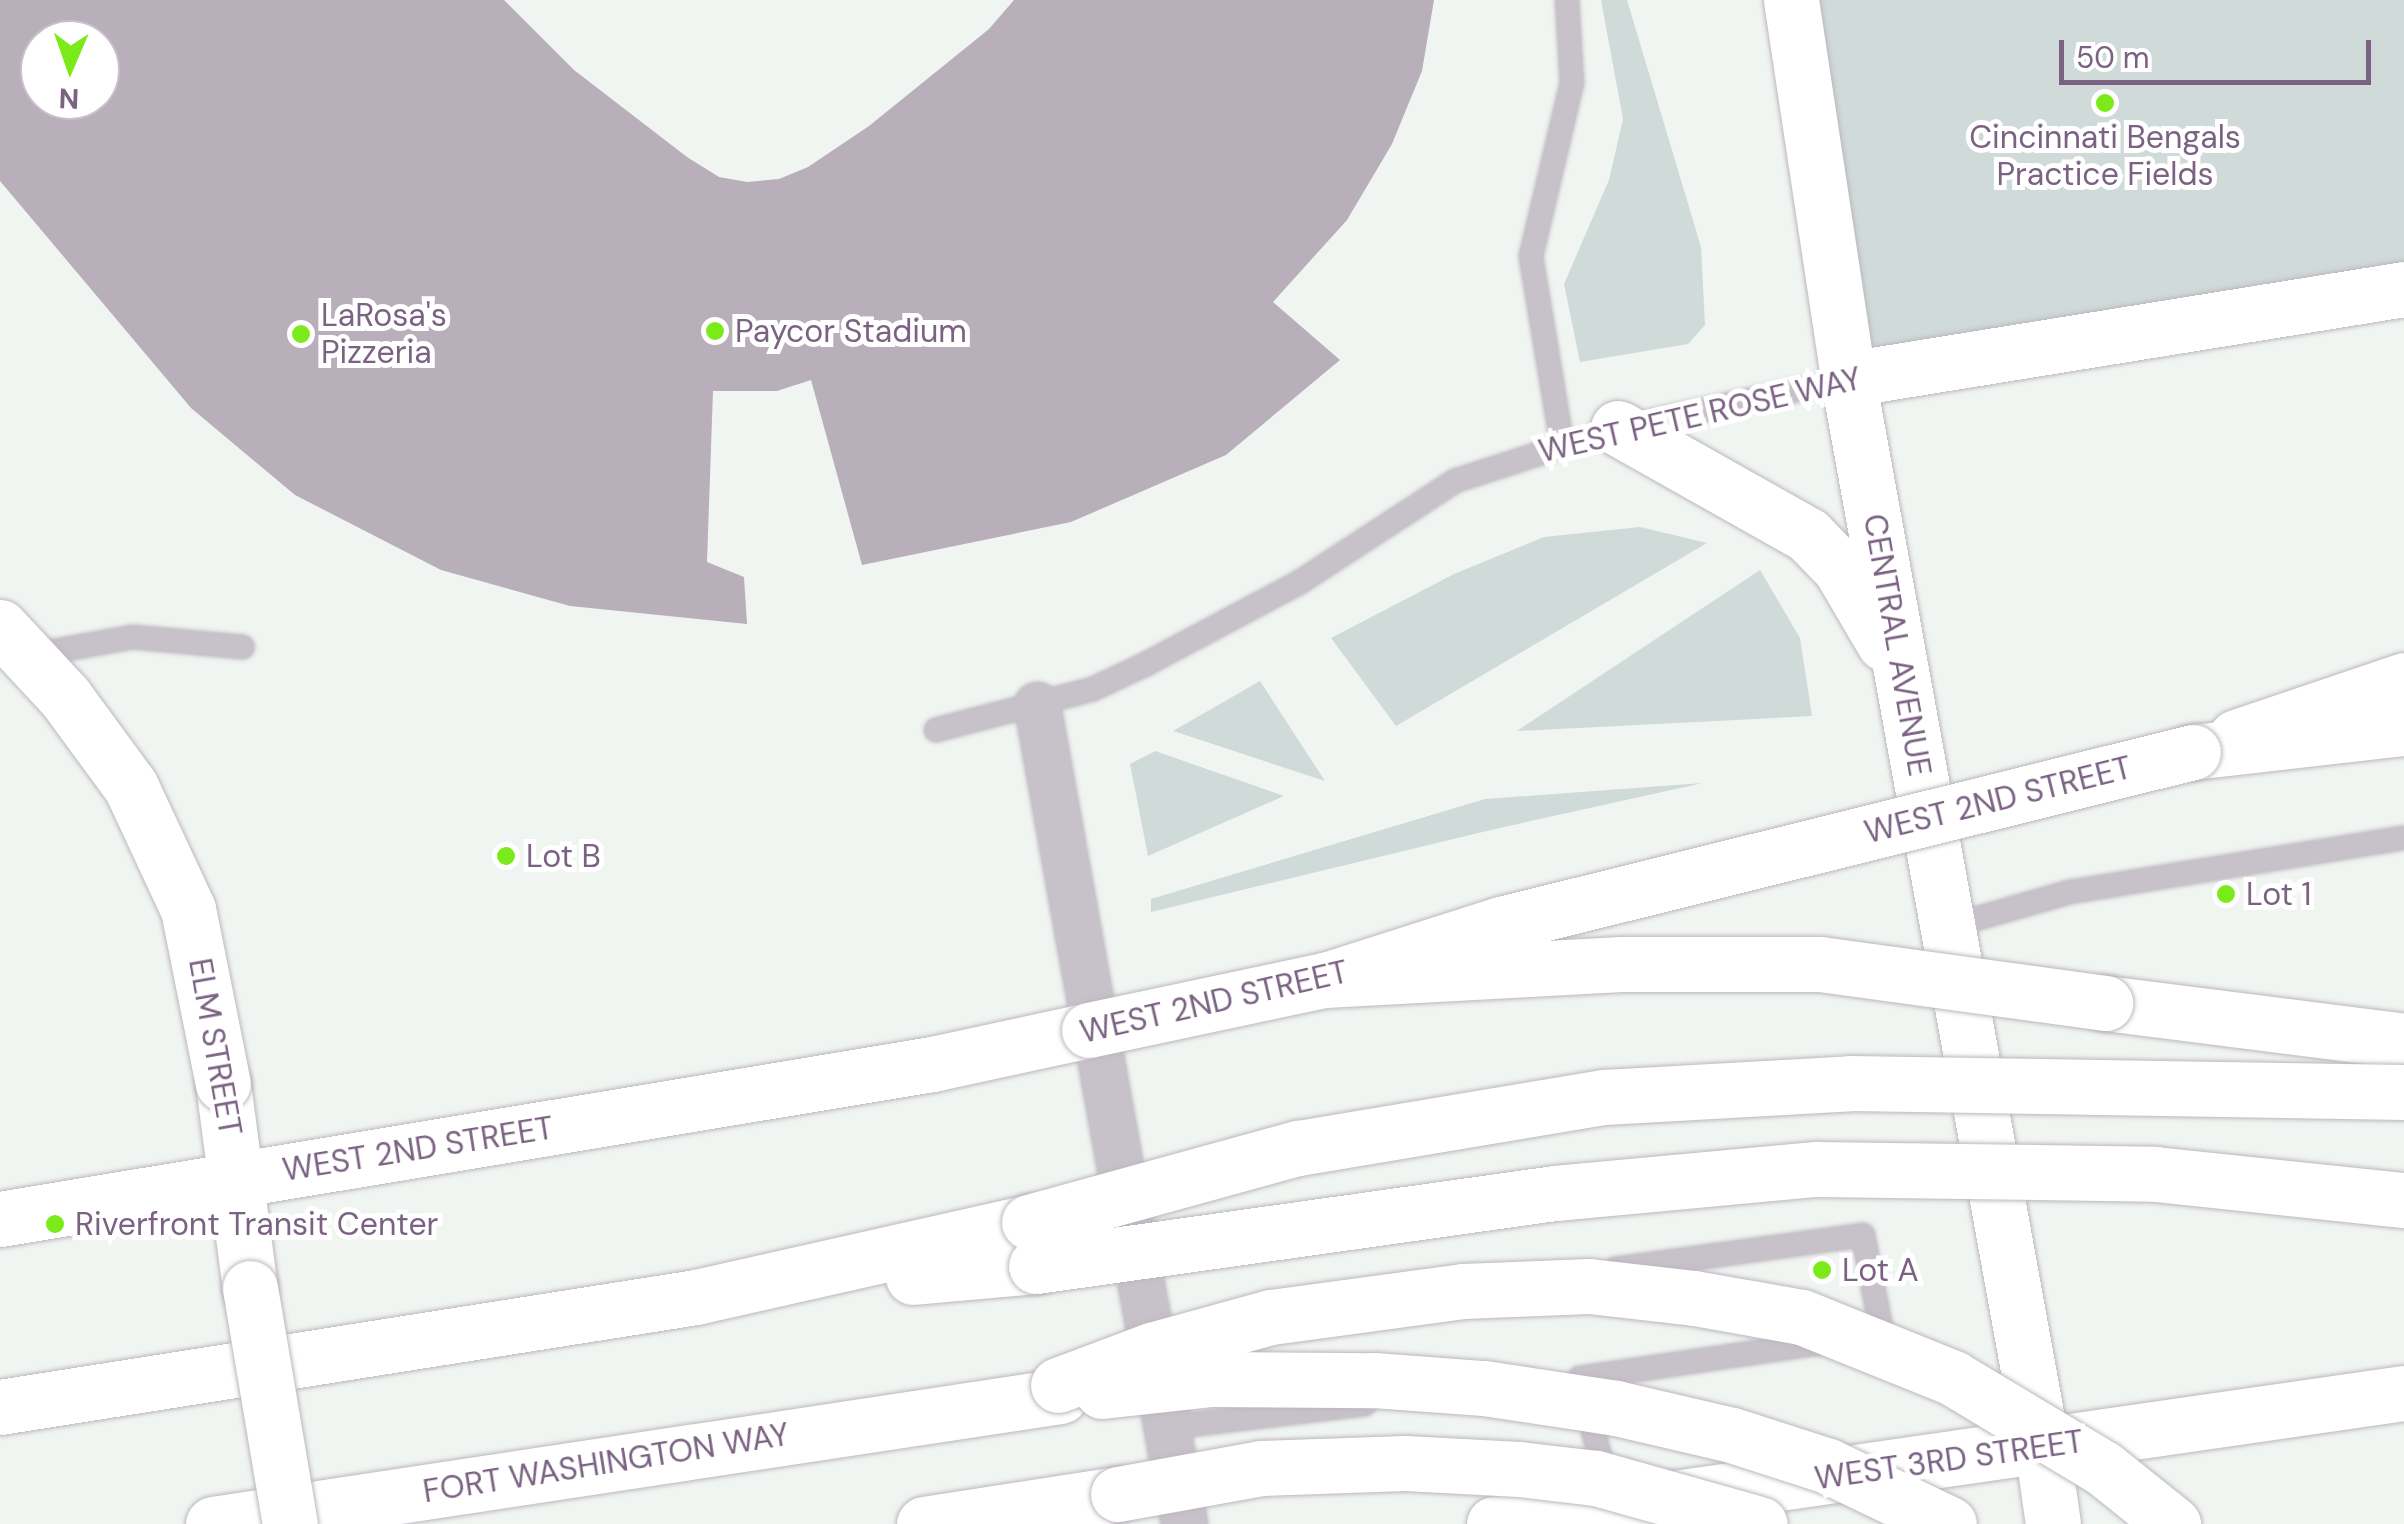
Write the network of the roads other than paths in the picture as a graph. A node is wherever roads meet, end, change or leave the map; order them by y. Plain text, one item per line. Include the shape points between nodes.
1 (1567, 0) edge
2 (1791, 0) edge
3 (2404, 289) edge
4 (1848, 379) junction
5 (1618, 428) junction
6 (1562, 444) junction
7 (0, 628) edge
8 (243, 647) dead end
9 (0, 661) edge
10 (2404, 680) edge
11 (1906, 684) junction
12 (1036, 706) junction
13 (2404, 728) edge
14 (936, 730) dead end
15 (2193, 752) junction
16 (2404, 838) edge
17 (1947, 927) junction
18 (1325, 980) junction
19 (2404, 1040) edge
20 (2404, 1092) edge
21 (238, 1180) junction
22 (2404, 1200) edge
23 (0, 1219) edge
24 (1033, 1244) junction
25 (1580, 1378) junction
26 (1059, 1390) junction
27 (2404, 1394) edge
28 (0, 1407) edge
29 (2042, 1448) junction
30 (1614, 1516) edge
31 (213, 1524) edge
32 (290, 1524) edge
33 (924, 1524) edge
34 (1184, 1524) edge
35 (1494, 1524) edge
36 (1760, 1524) edge
37 (1949, 1524) edge
38 (2054, 1524) edge
39 (2172, 1524) edge

1 - 6 lane via 1572,84 1531,256
2 - 4 main road, CENTRAL AVENUE
3 - 4 main road, WEST PETE ROSE WAY
4 - 5 lane, WEST PETE ROSE WAY
4 - 11 main road, CENTRAL AVENUE
5 - 6 lane, WEST PETE ROSE WAY
5 - 11 main road via 1808,535 1840,568
6 - 12 lane, WEST PETE ROSE WAY via 1456,481 1199,638 1093,689
7 - 21 main road, ELM STREET, bridge via 65,696 132,787 188,909
8 - 9 lane via 133,637
10 - 15 main road, WEST 2ND STREET
11 - 17 main road, CENTRAL AVENUE
12 - 14 lane, WEST PETE ROSE WAY
12 - 34 street
13 - 15 main road
15 - 18 main road, WEST 2ND STREET, bridge via 1501,924
16 - 17 lane via 2070,892
17 - 29 main road, CENTRAL AVENUE
18 - 19 main road, bridge via 1622,964 1820,964
18 - 21 main road, WEST 2ND STREET, bridge via 932,1064
20 - 24 main road, bridge via 1852,1083 1604,1097 1298,1148
21 - 23 main road, WEST 2ND STREET
21 - 32 main road, ELM STREET, bridge
22 - 24 main road, bridge via 2155,1174 1816,1169
24 - 28 main road
25 - 25 lane via 1882,1334 1864,1235 1163,1330 1180,1426
25 - 30 lane
26 - 31 main road, FORT WASHINGTON WAY
26 - 37 main road, bridge via 1211,1379 1484,1388 1732,1434 1828,1466
26 - 39 main road, bridge via 1151,1350 1271,1317 1589,1286 1694,1298 1802,1317 1953,1378 2103,1468
27 - 29 main road, WEST 3RD STREET
29 - 30 main road, WEST 3RD STREET
29 - 38 main road, CENTRAL AVENUE
30 - 35 main road, WEST 3RD STREET
33 - 36 main road, bridge via 1261,1468 1500,1468 1596,1478

